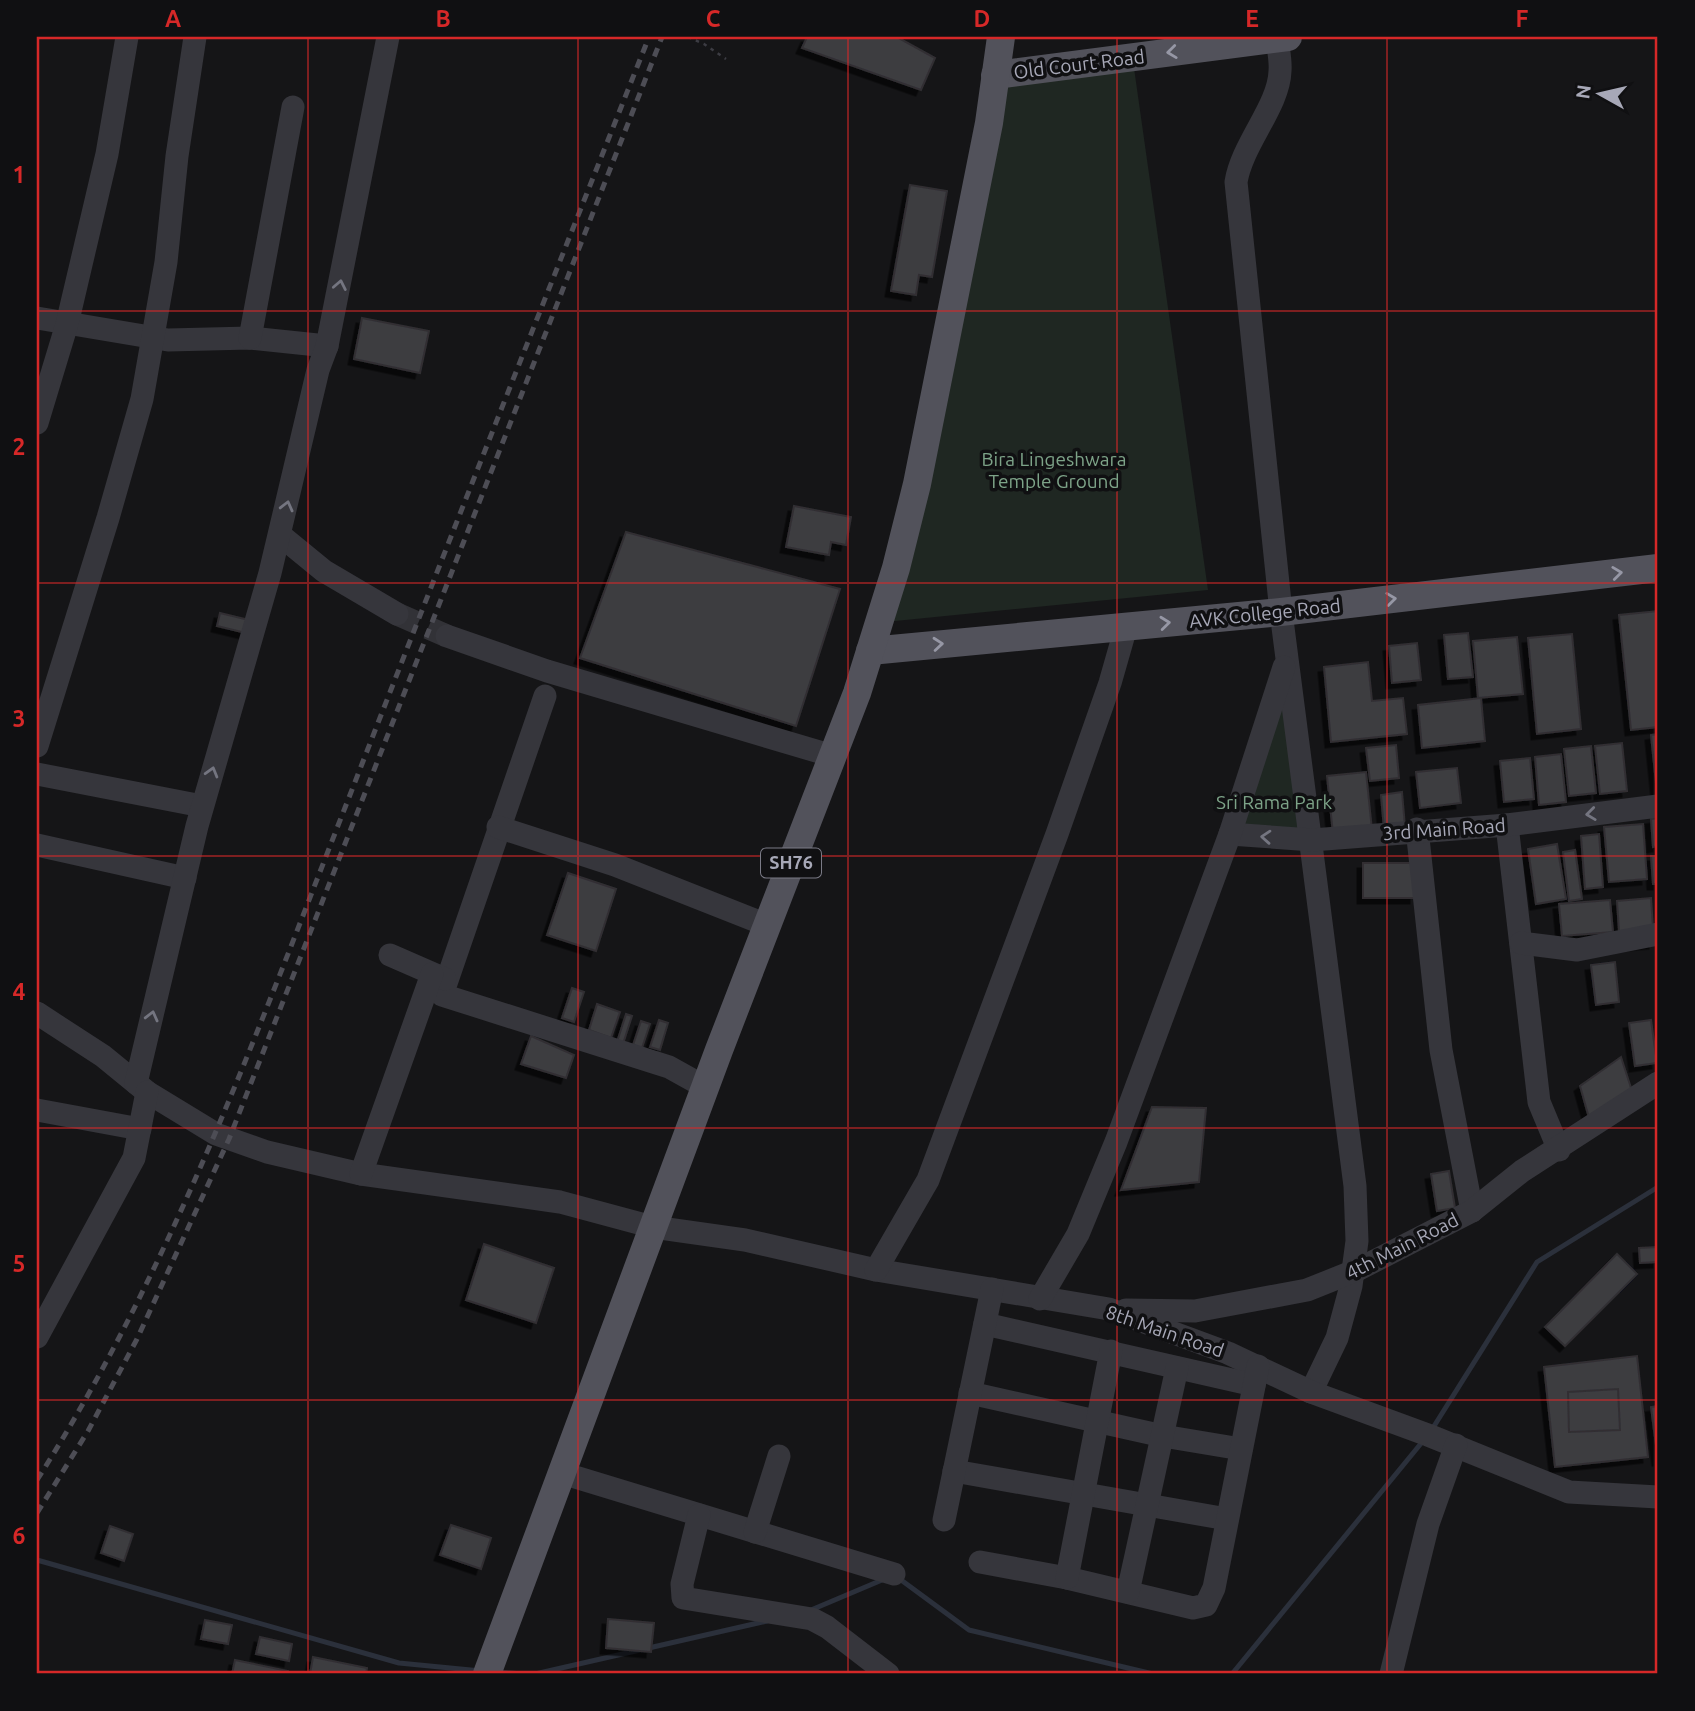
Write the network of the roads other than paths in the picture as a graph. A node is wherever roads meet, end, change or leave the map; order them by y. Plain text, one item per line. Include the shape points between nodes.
1 (127, 37) edge
2 (195, 37) edge
3 (388, 37) edge
4 (1002, 37) edge
5 (1282, 38) edge
6 (995, 75) junction
7 (293, 107) dead end
8 (37, 318) edge
9 (68, 324) junction
10 (154, 338) junction
11 (250, 338) junction
12 (327, 346) junction
13 (37, 423) edge
14 (280, 535) junction
15 (1658, 568) edge
16 (1281, 612) junction
17 (397, 614) tunnel mouth
18 (1126, 627) junction
19 (447, 636) tunnel mouth
20 (870, 651) junction
21 (1287, 658) junction
22 (545, 696) dead end
23 (37, 746) edge
24 (833, 756) junction
25 (37, 774) edge
26 (202, 806) junction
27 (1658, 806) edge
28 (1507, 825) junction
29 (498, 827) junction
30 (1417, 830) junction
31 (1230, 834) junction
32 (1312, 840) junction
33 (37, 845) edge
34 (185, 878) junction
35 (767, 925) junction
36 (1658, 934) edge
37 (1521, 943) junction
38 (390, 955) dead end
39 (440, 977) junction
40 (37, 1013) edge
41 (1658, 1083) edge
42 (141, 1087) junction
43 (705, 1087) junction
44 (37, 1110) edge
45 (141, 1129) junction
46 (1559, 1150) junction
47 (362, 1174) junction
48 (1472, 1211) junction
49 (653, 1227) junction
50 (876, 1270) junction
51 (1353, 1272) junction
52 (992, 1289) junction
53 (1040, 1299) junction
54 (1109, 1310) junction
55 (985, 1324) junction
56 (37, 1337) edge
57 (1111, 1351) junction
58 (1177, 1368) junction
59 (1256, 1376) junction
60 (1311, 1392) junction
61 (970, 1393) junction
62 (1098, 1420) junction
63 (1163, 1436) junction
64 (1456, 1446) junction
65 (1241, 1449) junction
66 (779, 1456) dead end
67 (954, 1471) junction
68 (562, 1473) junction
69 (1084, 1492) junction
70 (1658, 1497) edge
71 (1147, 1506) junction
72 (699, 1515) junction
73 (1227, 1519) junction
74 (944, 1520) dead end
75 (755, 1532) junction
76 (979, 1562) dead end
77 (894, 1574) dead end
78 (1067, 1578) junction
79 (1128, 1592) junction
80 (489, 1669) edge
81 (888, 1674) edge
82 (1391, 1674) edge

1 - 9 street via 107,154
2 - 10 street
12 -> 3 street
4 - 6 main road, SH76
5 -> 6 main road, Old Court Road
5 - 16 street via 1277,88 1239,164 1236,182
6 - 20 main road, SH76 via 917,484
7 - 11 street
8 - 9 street
9 - 10 street
9 - 13 street
10 - 11 street
10 - 23 street via 108,518
11 - 12 street
14 -> 12 street
14 - 17 street via 324,571
26 -> 14 street
16 -> 15 main road, AVK College Road
18 -> 16 main road, AVK College Road
16 - 21 street
20 -> 18 main road, AVK College Road
18 - 50 street via 1057,834 928,1180
19 - 24 street via 560,675
20 - 24 main road, SH76
21 - 31 street
21 - 32 street
22 - 29 street
24 - 35 main road, SH76
25 - 26 street
26 - 34 street
27 -> 28 street, 3rd Main Road
28 - 30 street, 3rd Main Road
28 - 37 street
29 - 35 street via 615,865
29 - 39 street
30 - 32 street, 3rd Main Road
30 - 48 street via 1441,1050
32 -> 31 street, 3rd Main Road
31 - 53 street via 1116,1142 1078,1234
32 - 51 street via 1355,1186
33 - 34 street
42 -> 34 street
35 - 43 main road, SH76
36 - 37 street via 1577,950
37 - 46 street via 1539,1102
38 - 39 street
39 - 43 street via 442,995 669,1067
39 - 47 street
40 - 42 street, 8th Main Road
41 - 46 street, 4th Main Road
42 - 45 street
42 - 47 street, 8th Main Road via 229,1139
43 - 49 main road, SH76
44 - 45 street
45 - 56 street via 134,1158
46 - 48 street, 4th Main Road via 1522,1171
47 - 49 street, 8th Main Road via 560,1202
48 - 51 street, 4th Main Road
49 - 50 street, 8th Main Road via 745,1240
49 - 68 main road, SH76
50 - 52 street, 8th Main Road
51 - 54 street, 4th Main Road via 1307,1290 1195,1311
51 - 60 street via 1336,1338
52 - 53 street, 8th Main Road
52 - 55 street
53 - 54 street, 8th Main Road
54 - 59 street, 8th Main Road
55 - 57 street
55 - 61 street
57 - 58 street
57 - 62 street
58 - 59 street
58 - 63 street
59 - 60 street, 8th Main Road
59 - 65 street
60 - 64 street, 8th Main Road
61 - 62 street
61 - 67 street
62 - 63 street
62 - 69 street
63 - 65 street
63 - 71 street
64 - 70 street, 8th Main Road via 1569,1492
64 - 82 street via 1428,1524
65 - 73 street
66 - 75 street
67 - 69 street
67 - 74 street
68 - 72 street
68 - 80 main road, SH76
69 - 71 street
69 - 78 street
71 - 73 street
71 - 79 street
72 - 75 street
72 - 81 street via 681,1584 683,1598 812,1619
73 - 79 street via 1214,1588 1206,1605 1193,1608
75 - 77 street
76 - 78 street
78 - 79 street

